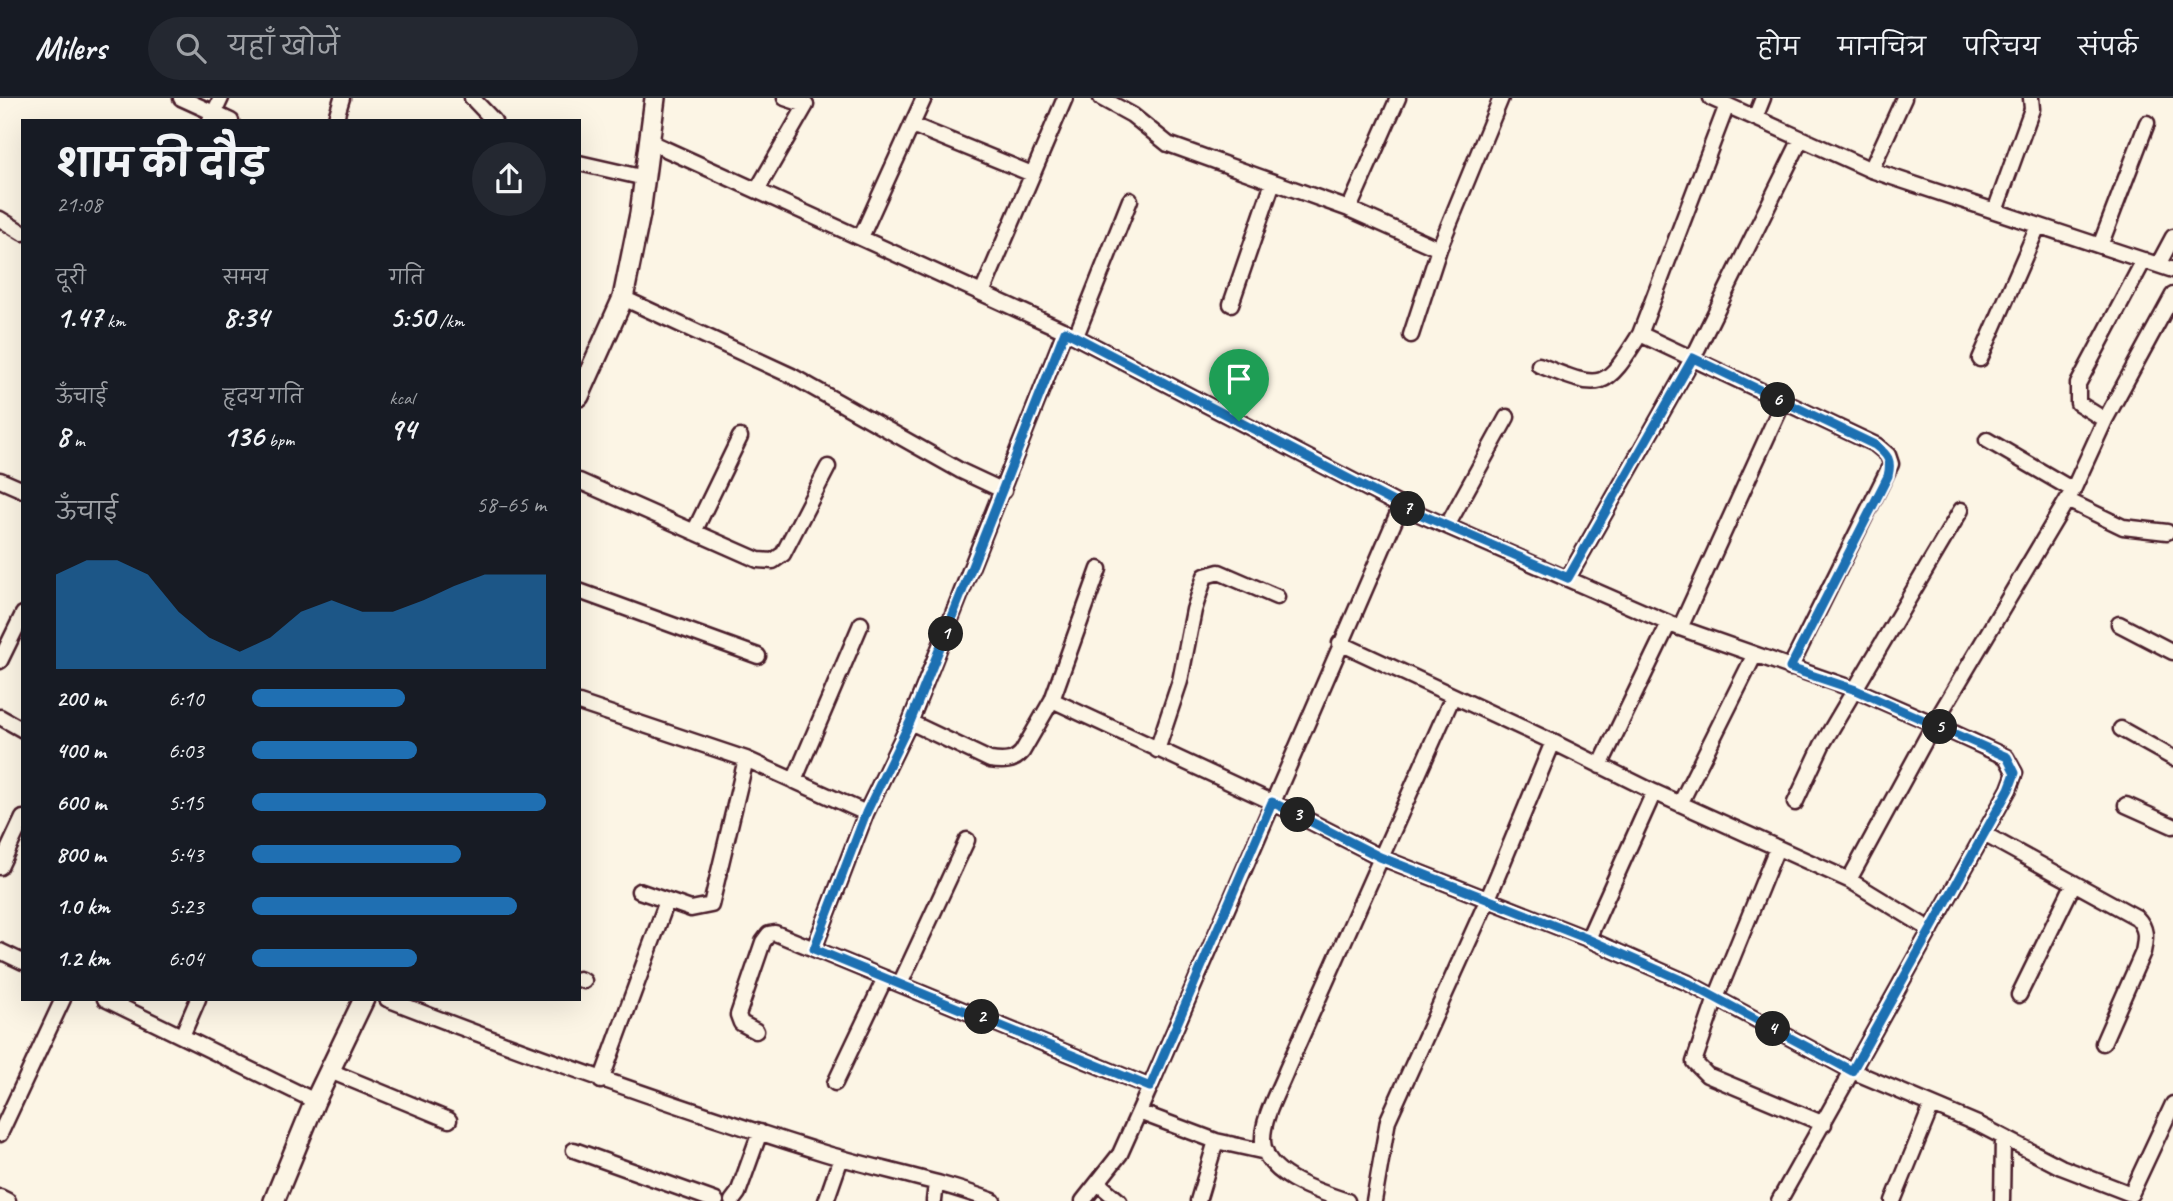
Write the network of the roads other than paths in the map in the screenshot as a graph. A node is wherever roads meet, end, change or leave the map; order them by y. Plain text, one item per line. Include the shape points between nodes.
1 (181, 98) edge
2 (221, 98) edge
3 (342, 98) edge
4 (472, 98) edge
5 (655, 98) edge
6 (785, 98) edge
7 (924, 98) edge
8 (1065, 98) edge
9 (1101, 98) edge
10 (1398, 98) edge
11 (1501, 98) edge
12 (1711, 98) edge
13 (1763, 98) edge
14 (1904, 98) edge
15 (2031, 98) edge
16 (807, 102) edge
17 (1727, 105) junction
18 (212, 117) edge
19 (1755, 118) junction
20 (336, 119) edge
21 (492, 119) edge
22 (2147, 123) dead end
23 (912, 125) junction
24 (1801, 139) junction
25 (650, 142) junction
26 (581, 163) edge
27 (1871, 170) junction
28 (1032, 174) junction
29 (645, 178) junction
30 (1273, 182) junction
31 (757, 190) junction
32 (1130, 200) dead end
33 (1349, 209) junction
34 (1995, 211) junction
35 (0, 219) edge
36 (2038, 226) junction
37 (21, 232) edge
38 (860, 237) junction
39 (2173, 237) edge
40 (2100, 246) junction
41 (1439, 249) junction
42 (2151, 263) junction
43 (2173, 270) edge
44 (982, 293) junction
45 (2173, 295) edge
46 (623, 298) junction
47 (1231, 303) dead end
48 (1071, 333) junction
49 (1640, 334) junction
50 (1410, 335) dead end
51 (1693, 358) junction
52 (1980, 359) dead end
53 (1539, 365) dead end
54 (581, 392) edge
55 (1783, 402) junction
56 (1507, 417) dead end
57 (2105, 420) junction
58 (740, 437) dead end
59 (1987, 440) dead end
60 (828, 467) dead end
61 (0, 480) edge
62 (581, 482) edge
63 (21, 489) edge
64 (1003, 491) junction
65 (2070, 495) junction
66 (1401, 506) junction
67 (1961, 510) dead end
68 (1447, 526) junction
69 (2166, 531) dead end
70 (694, 532) junction
71 (1099, 569) dead end
72 (1568, 578) junction
73 (581, 592) edge
74 (1278, 597) dead end
75 (21, 623) edge
76 (860, 624) dead end
77 (2119, 624) dead end
78 (1675, 625) junction
79 (1340, 643) junction
80 (16, 646) edge
81 (2173, 652) edge
82 (758, 656) dead end
83 (1754, 656) junction
84 (0, 661) edge
85 (1790, 668) junction
86 (1856, 690) junction
87 (1453, 696) junction
88 (1052, 700) junction
89 (581, 704) edge
90 (0, 717) edge
91 (910, 722) junction
92 (1934, 724) junction
93 (21, 729) edge
94 (2121, 729) dead end
95 (1553, 742) junction
96 (1157, 750) junction
97 (2173, 758) edge
98 (746, 760) junction
99 (1600, 766) junction
100 (794, 781) junction
101 (1654, 792) junction
102 (1272, 802) junction
103 (1795, 803) dead end
104 (1680, 804) junction
105 (2126, 805) dead end
106 (866, 813) junction
107 (21, 822) edge
108 (2173, 827) edge
109 (1984, 834) junction
110 (967, 840) dead end
111 (1777, 848) junction
112 (1380, 857) junction
113 (0, 867) edge
114 (1849, 880) junction
115 (2074, 883) junction
116 (639, 891) dead end
117 (667, 901) junction
118 (1487, 901) junction
119 (1931, 930) junction
120 (1588, 939) junction
121 (814, 949) junction
122 (0, 951) edge
123 (21, 961) edge
124 (885, 978) junction
125 (900, 984) junction
126 (2019, 995) dead end
127 (1716, 998) junction
128 (62, 1001) edge
129 (110, 1001) edge
130 (197, 1001) edge
131 (363, 1001) edge
132 (392, 1001) edge
133 (756, 1031) dead end
134 (182, 1036) junction
135 (2103, 1043) dead end
136 (330, 1071) junction
137 (1852, 1071) junction
138 (601, 1081) junction
139 (835, 1083) dead end
140 (1150, 1087) junction
141 (316, 1101) junction
142 (2173, 1104) edge
143 (1932, 1105) junction
144 (1139, 1112) junction
145 (449, 1120) dead end
146 (1824, 1124) junction
147 (760, 1132) junction
148 (0, 1134) edge
149 (2003, 1137) junction
150 (1216, 1141) junction
151 (574, 1150) dead end
152 (1266, 1152) junction
153 (841, 1158) junction
154 (936, 1182) junction
155 (1098, 1184) junction
156 (0, 1197) edge
157 (2136, 1198) edge
158 (8, 1201) edge
159 (274, 1201) edge
160 (716, 1201) edge
161 (732, 1201) edge
162 (825, 1201) edge
163 (933, 1201) edge
164 (993, 1201) edge
165 (1083, 1201) edge
166 (1119, 1201) edge
167 (1198, 1201) edge
168 (1347, 1201) edge
169 (1374, 1201) edge
170 (1779, 1201) edge
171 (1892, 1201) edge
172 (2002, 1201) edge

1 - 18 street
2 - 18 street
3 - 20 street
4 - 21 street
5 - 25 street
6 - 16 street
7 - 23 street
8 - 28 street
9 - 30 street via 1168,144
10 - 33 street
11 - 41 street
12 - 17 street
13 - 19 street
14 - 27 street
15 - 34 street via 2032,109
16 - 31 street
17 - 19 street
17 - 49 street
19 - 24 street
22 - 40 street
23 - 28 street
23 - 38 street
24 - 27 street
24 - 51 street
25 - 29 street
25 - 31 street
26 - 29 street
27 - 34 street
28 - 44 street
29 - 46 street
30 - 33 street
30 - 47 street
31 - 38 street
32 - 48 street
33 - 41 street
34 - 36 street
35 - 37 street
36 - 40 street
36 - 52 street
38 - 44 street
39 - 42 street
40 - 42 street
41 - 50 street
42 - 43 street
42 - 57 street via 2078,384 2078,403
44 - 48 street
45 - 57 street
46 - 54 street
46 - 64 street via 792,376
48 - 64 street
48 - 66 street
49 - 51 street
49 - 53 street via 1617,371 1604,380 1584,383
51 - 55 street
51 - 72 street
55 - 78 street
55 - 85 street via 1875,445 1888,455 1891,464
56 - 68 street
57 - 65 street
58 - 70 street
59 - 65 street
60 - 70 street via 783,554 773,561 758,560
61 - 63 street
62 - 70 street
64 - 91 street
65 - 69 street via 2123,527
65 - 92 street
66 - 68 street
66 - 79 street
67 - 86 street
68 - 72 street
71 - 88 street
72 - 78 street
73 - 82 street
74 - 96 street via 1219,572 1205,576 1180,681
75 - 80 street
76 - 100 street
77 - 81 street
78 - 83 street
78 - 99 street
79 - 87 street
79 - 102 street
80 - 84 street
83 - 85 street
83 - 104 street
85 - 86 street
86 - 92 street
86 - 103 street via 1822,745
87 - 95 street
87 - 112 street
88 - 91 street via 1022,752 1002,762
88 - 96 street
89 - 98 street
90 - 93 street
91 - 106 street
92 - 109 street via 2007,757 2013,764 2009,789
92 - 114 street
94 - 97 street
95 - 99 street
95 - 118 street
96 - 102 street
98 - 100 street
98 - 117 street via 712,905 691,909
99 - 101 street
100 - 106 street
101 - 104 street
101 - 120 street
102 - 112 street
102 - 140 street
104 - 111 street
105 - 108 street
106 - 121 street
107 - 113 street
109 - 115 street
109 - 119 street
110 - 125 street
111 - 114 street
111 - 127 street
112 - 118 street
112 - 152 street via 1287,1069 1265,1128
114 - 119 street
115 - 126 street
115 - 135 street via 2136,917 2146,936
116 - 117 street
117 - 138 street
118 - 120 street
118 - 169 street via 1388,1120
119 - 137 street
120 - 127 street
121 - 124 street
121 - 133 street via 775,933 763,942 738,1015 741,1023
122 - 123 street
124 - 125 street
124 - 139 street
125 - 140 street
127 - 137 street
127 - 146 street via 1694,1056 1697,1068
128 - 148 street
129 - 134 street
130 - 134 street
131 - 136 street
132 - 138 street
134 - 141 street
136 - 141 street
136 - 145 street
137 - 143 street
137 - 146 street
138 - 147 street
140 - 144 street
141 - 159 street
142 - 157 street
143 - 149 street
143 - 171 street
144 - 150 street
144 - 155 street via 1120,1154
146 - 170 street
147 - 153 street
147 - 161 street
149 - 157 street
149 - 172 street
150 - 152 street
150 - 167 street
151 - 160 street
152 - 168 street via 1290,1177
153 - 154 street
153 - 162 street
154 - 163 street
154 - 164 street
155 - 165 street
155 - 166 street
156 - 158 street

